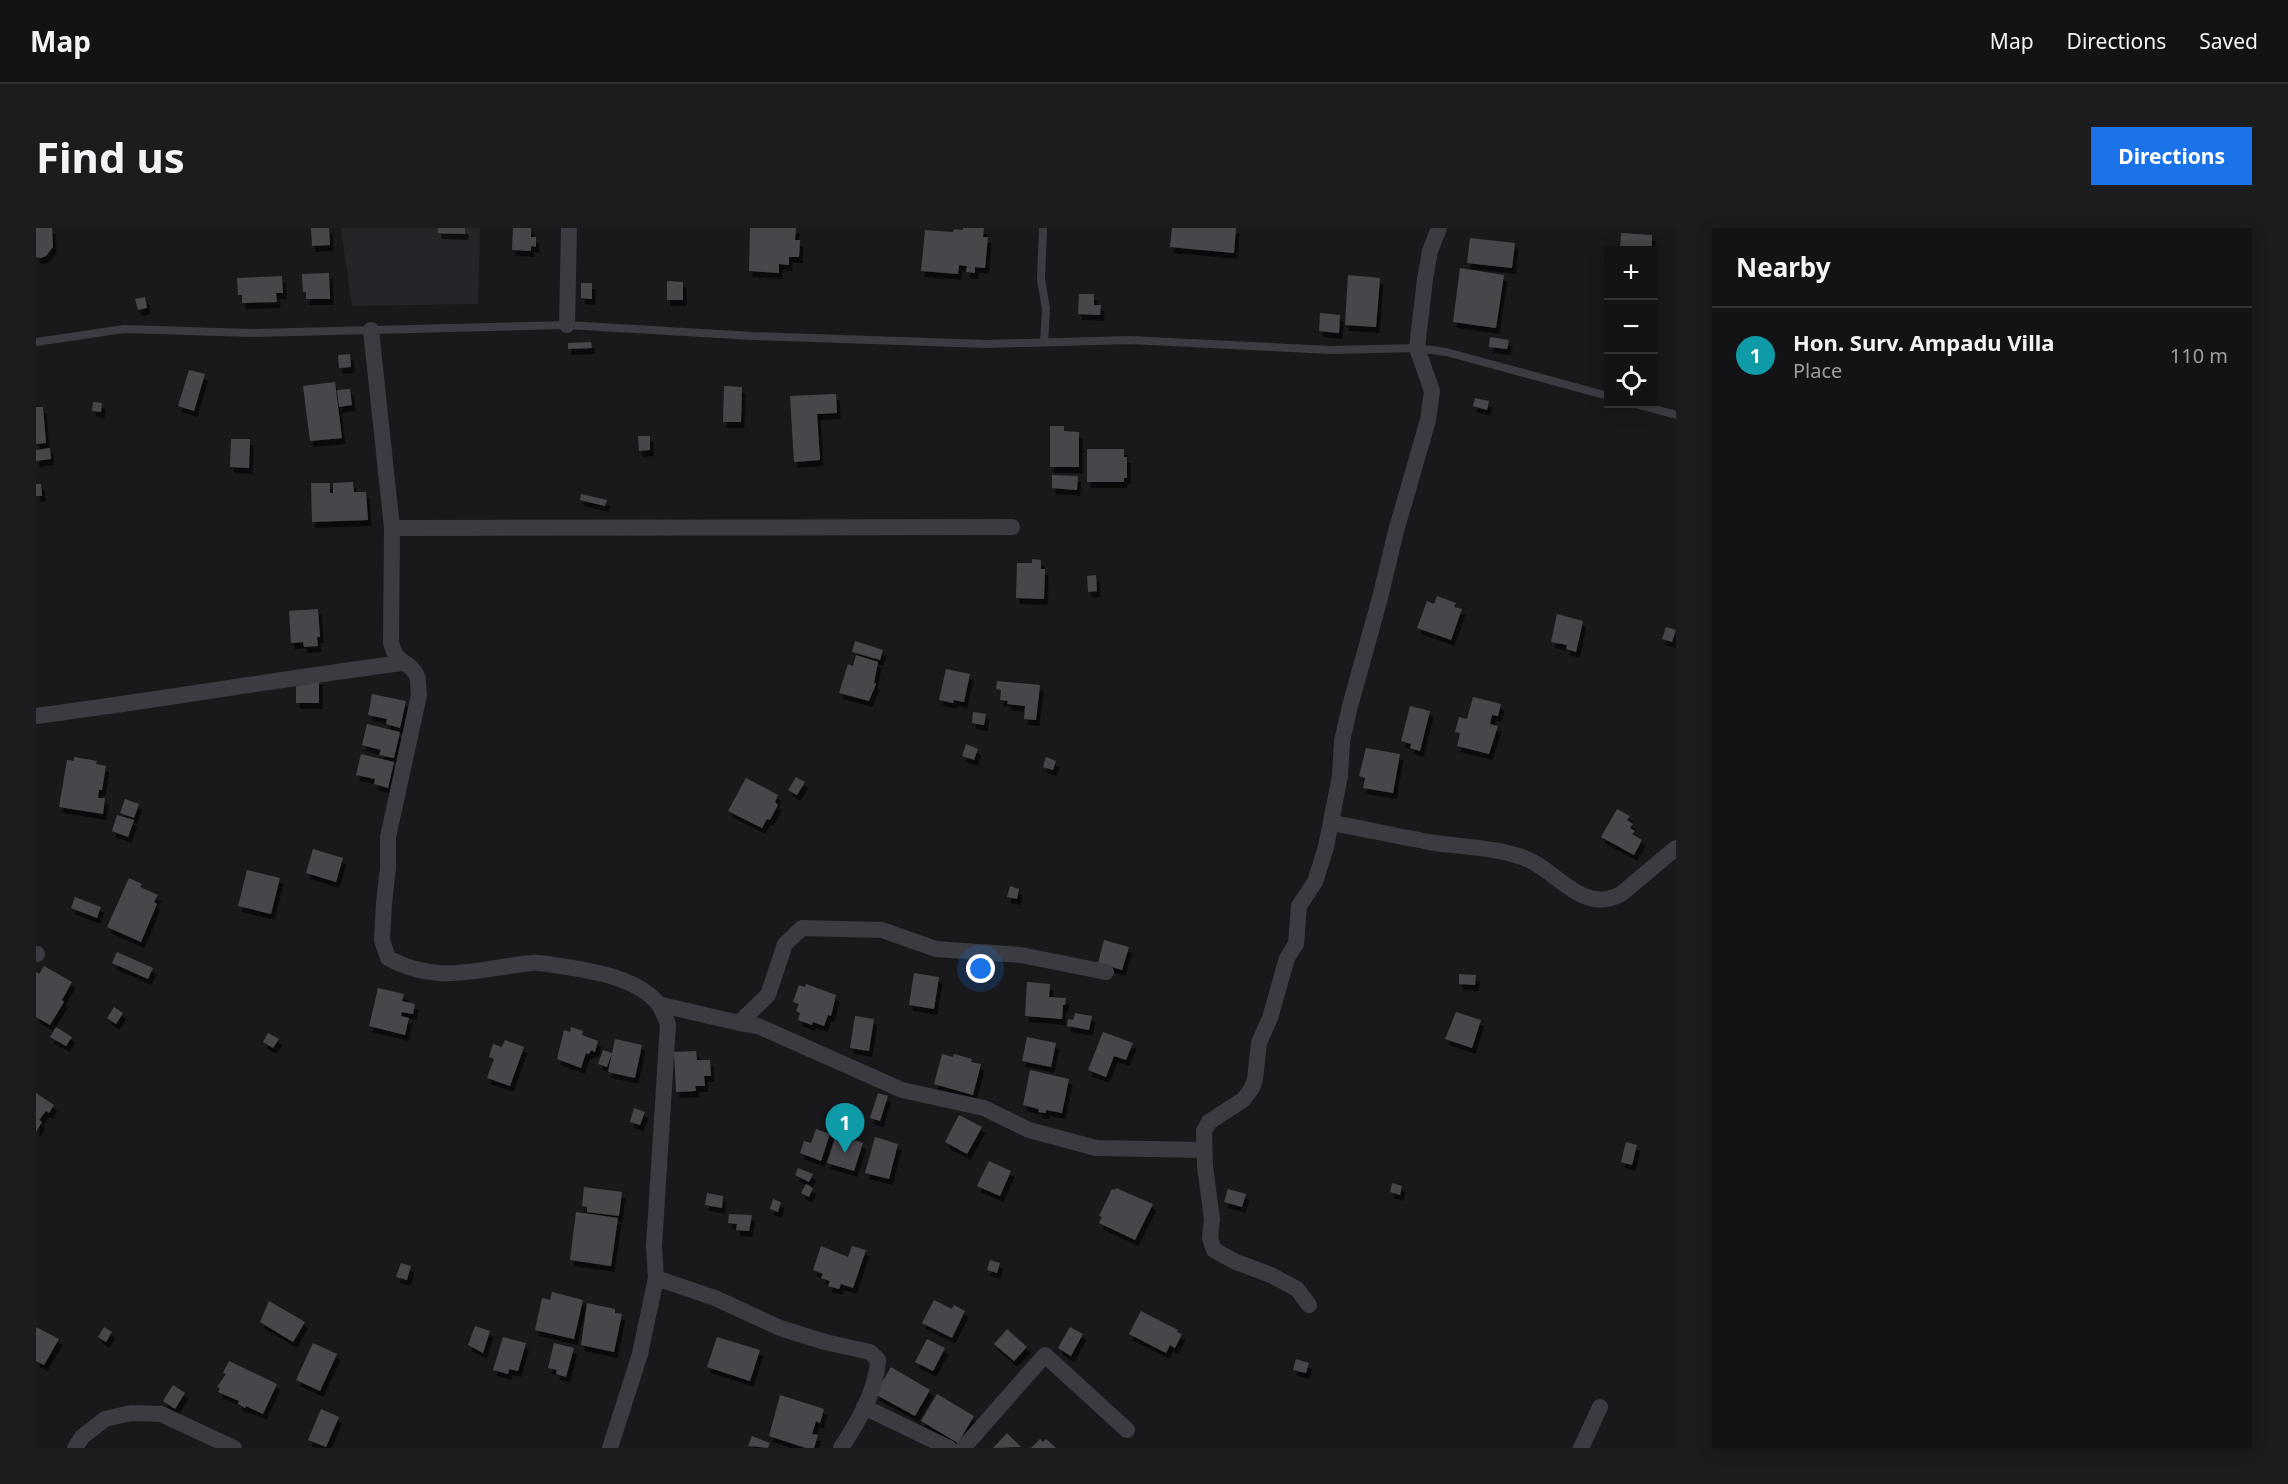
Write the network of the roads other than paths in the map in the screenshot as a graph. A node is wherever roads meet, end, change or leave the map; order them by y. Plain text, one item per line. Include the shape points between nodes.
1 (569, 228) edge
2 (1043, 228) edge
3 (1439, 228) edge
4 (567, 326) junction
5 (371, 330) junction
6 (36, 342) edge
7 (1044, 342) junction
8 (1417, 348) junction
9 (1604, 395) edge
10 (1650, 408) edge
11 (1676, 415) edge
12 (392, 528) junction
13 (1012, 528) dead end
14 (402, 663) junction
15 (36, 716) edge
16 (1332, 822) junction
17 (1676, 848) edge
18 (1106, 972) dead end
19 (658, 1004) junction
20 (739, 1023) junction
21 (1204, 1150) junction
22 (656, 1278) junction
23 (1309, 1305) dead end
24 (864, 1407) junction
25 (1600, 1407) dead end
26 (1127, 1430) dead end
27 (75, 1448) edge
28 (234, 1448) edge
29 (610, 1448) edge
30 (841, 1448) edge
31 (949, 1448) edge
32 (963, 1448) edge
33 (1581, 1448) edge

1 - 4 street
2 - 7 lane
3 - 8 street via 1430,250
4 - 5 lane
4 - 7 lane via 775,337 986,344
5 - 6 lane via 251,333 124,329
5 - 12 street
7 - 8 lane via 1130,340 1331,350
8 - 9 lane via 1446,352
8 - 16 street via 1432,391 1428,420 1350,706
10 - 11 lane
12 - 13 street
12 - 14 street via 391,642
14 - 15 street
14 - 19 street via 418,677 419,695 388,837 382,940 388,958 404,967 457,975 534,962 578,969 615,978 641,990
16 - 17 street via 1516,855 1541,866 1583,897 1596,900 1621,894
16 - 21 street via 1315,882 1299,906 1296,945 1287,958 1259,1043 1255,1079 1243,1100 1209,1122 1204,1131
18 - 20 street via 1021,955 936,949 882,930 802,928 785,944 768,995
19 - 20 street
19 - 22 street via 668,1024 654,1246
20 - 21 street via 758,1026 902,1090 984,1108 1029,1130 1096,1148
21 - 23 street via 1214,1250 1297,1289
22 - 24 street via 715,1298 780,1328 870,1352 878,1360 877,1377
22 - 29 street via 640,1354
24 - 30 street
24 - 31 street
25 - 33 street
26 - 32 street via 1045,1355
27 - 28 street via 82,1437 105,1419 131,1413 161,1414

